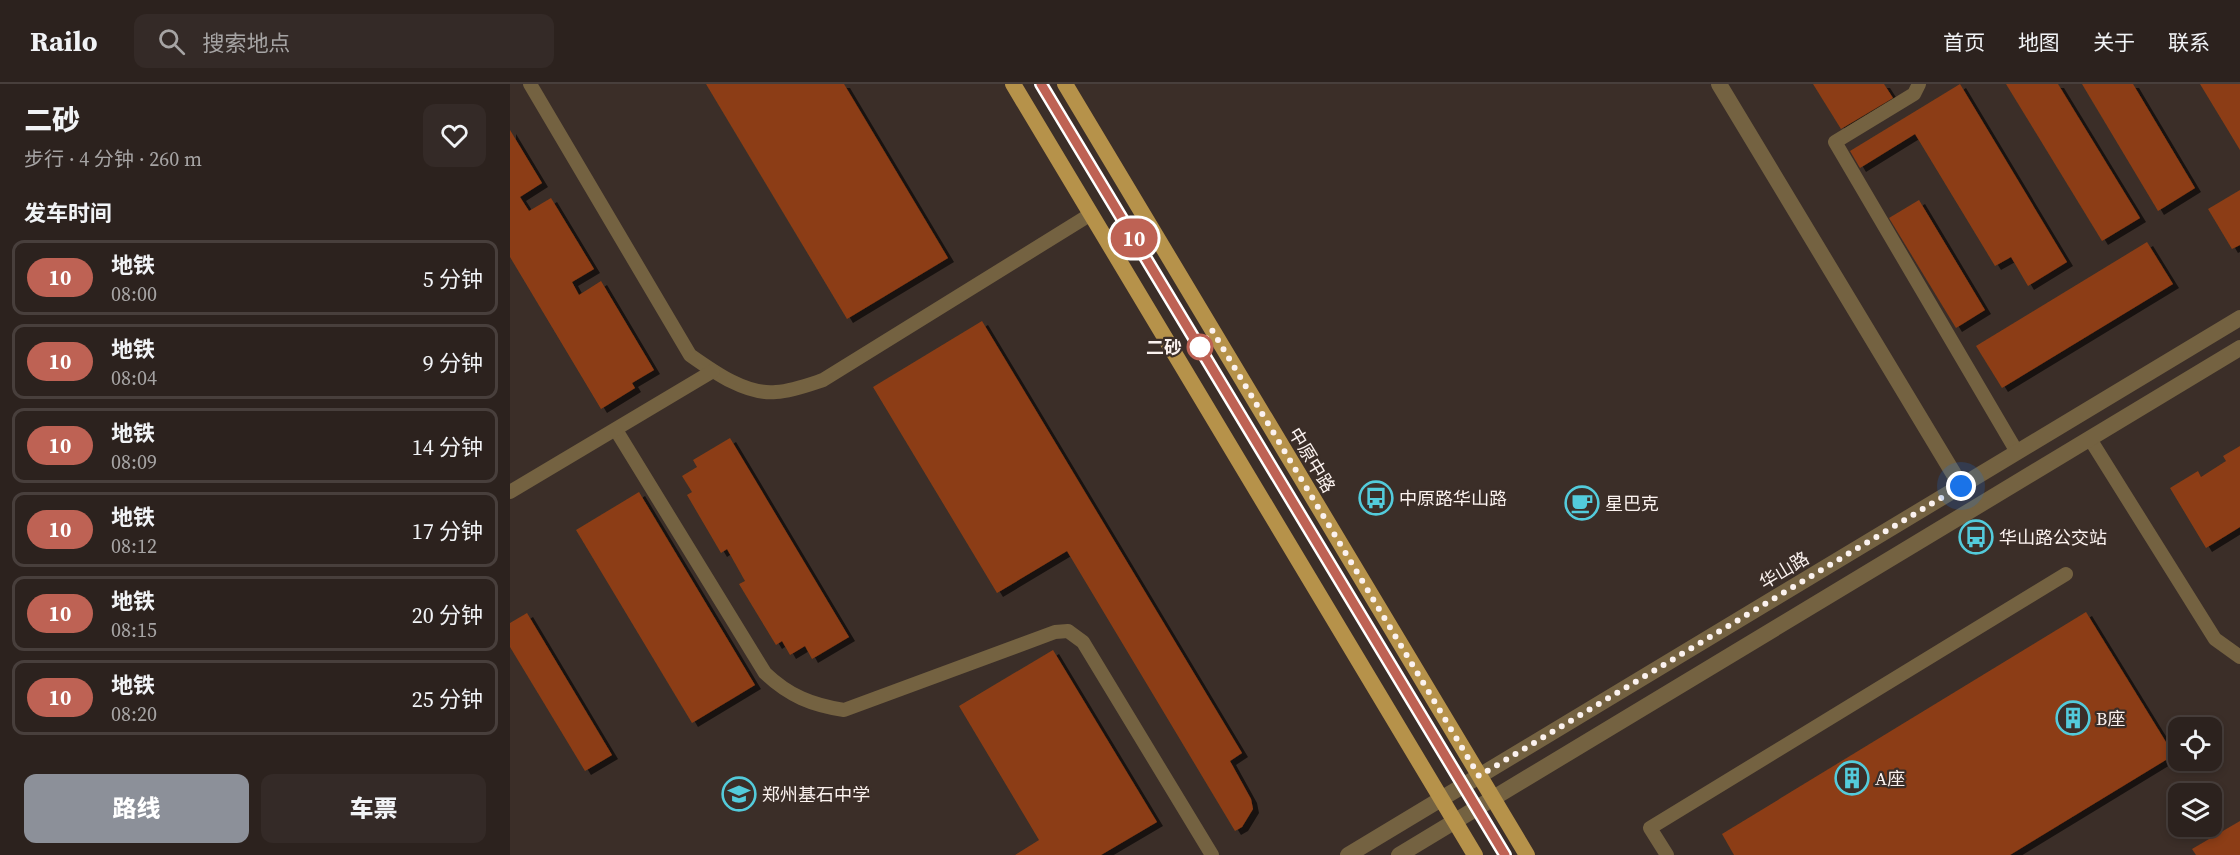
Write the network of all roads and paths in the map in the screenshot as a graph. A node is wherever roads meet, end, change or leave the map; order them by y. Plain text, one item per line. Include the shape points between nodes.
1 (530, 84) edge
2 (1013, 84) edge
3 (1065, 84) edge
4 (1719, 84) edge
5 (1919, 84) edge
6 (1090, 214) junction
7 (2240, 318) edge
8 (2240, 348) edge
9 (713, 371) junction
10 (616, 429) junction
11 (2090, 439) junction
12 (2018, 452) junction
13 (1961, 486) junction
14 (510, 492) edge
15 (2066, 574) dead end
16 (2240, 657) edge
17 (1479, 776) junction
18 (1493, 798) junction
19 (1441, 799) junction
20 (1455, 821) junction
21 (1404, 854) edge
22 (1212, 855) edge
23 (1348, 855) edge
24 (1475, 855) edge
25 (1527, 855) edge
26 (1667, 855) edge

1 - 9 lane via 690,355
2 - 6 main road
3 - 17 main road, 中原中路
4 - 13 street
5 - 12 lane via 1914,94 1835,142
6 - 9 lane via 823,380 775,393 746,387
6 - 19 main road
7 - 12 street, 华山路
8 - 11 street
9 - 10 lane
10 - 14 lane
10 - 22 lane via 765,674 779,687 818,706 844,710 1055,632 1068,631 1083,642
11 - 16 lane via 2215,639
11 - 18 street
12 - 13 street, 华山路
13 - 17 street, 华山路
15 - 26 lane via 1650,828
17 - 18 main road, 中原中路
17 - 19 street, 华山路
18 - 20 street
18 - 25 main road, 中原中路
19 - 20 main road
19 - 23 street, 华山路
20 - 21 street
20 - 24 main road

